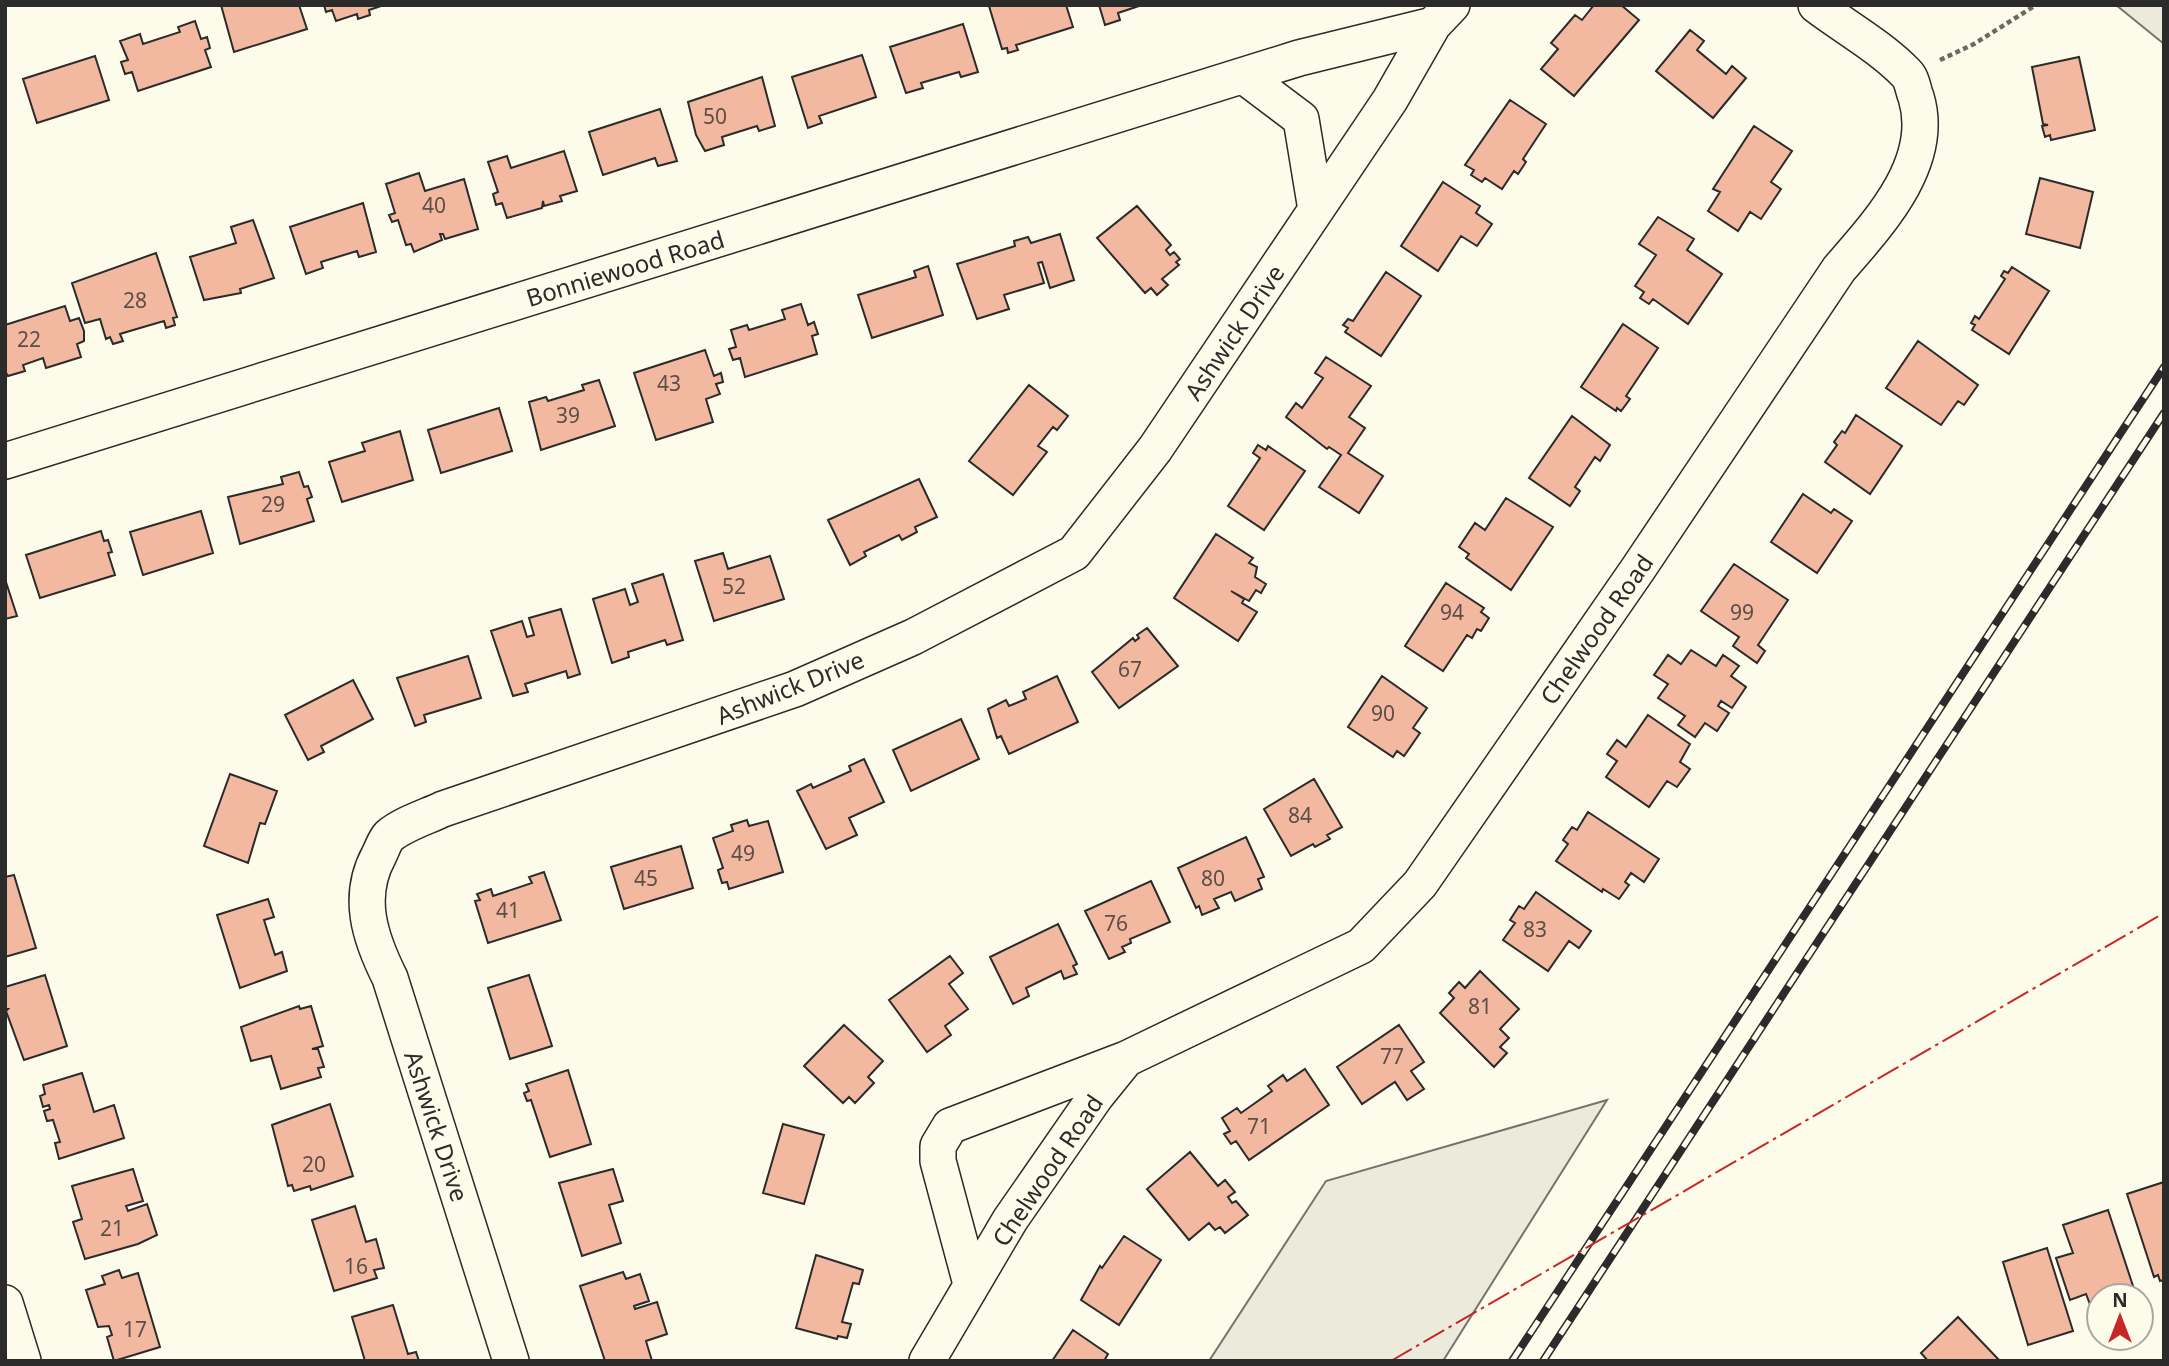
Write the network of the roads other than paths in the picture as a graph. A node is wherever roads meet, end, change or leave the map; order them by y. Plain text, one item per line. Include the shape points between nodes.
1 (1816, 5) edge
2 (1442, 15) edge
3 (1244, 76) junction
4 (1316, 210) junction
5 (5, 461) edge
6 (1126, 1059) junction
7 (971, 1284) junction
8 (5, 1303) edge
9 (23, 1361) edge
10 (511, 1361) edge
11 (927, 1361) edge

1 - 6 street, Chelwood Road via 1909,74 1922,116 1916,162 1903,185 1839,269 1420,884 1361,946
2 - 3 street, Bonniewood Road
2 - 4 street, Ashwick Drive
3 - 4 street via 1301,119
3 - 5 street, Bonniewood Road
4 - 10 street, Ashwick Drive via 1154,449 1074,553 913,637 795,689 443,809 388,836 372,867 367,891 372,942 390,978
6 - 7 street, Chelwood Road via 1010,1220
6 - 7 street, Chelwood Road via 950,1126 938,1146 938,1161
7 - 11 street, Chelwood Road
8 - 9 street

